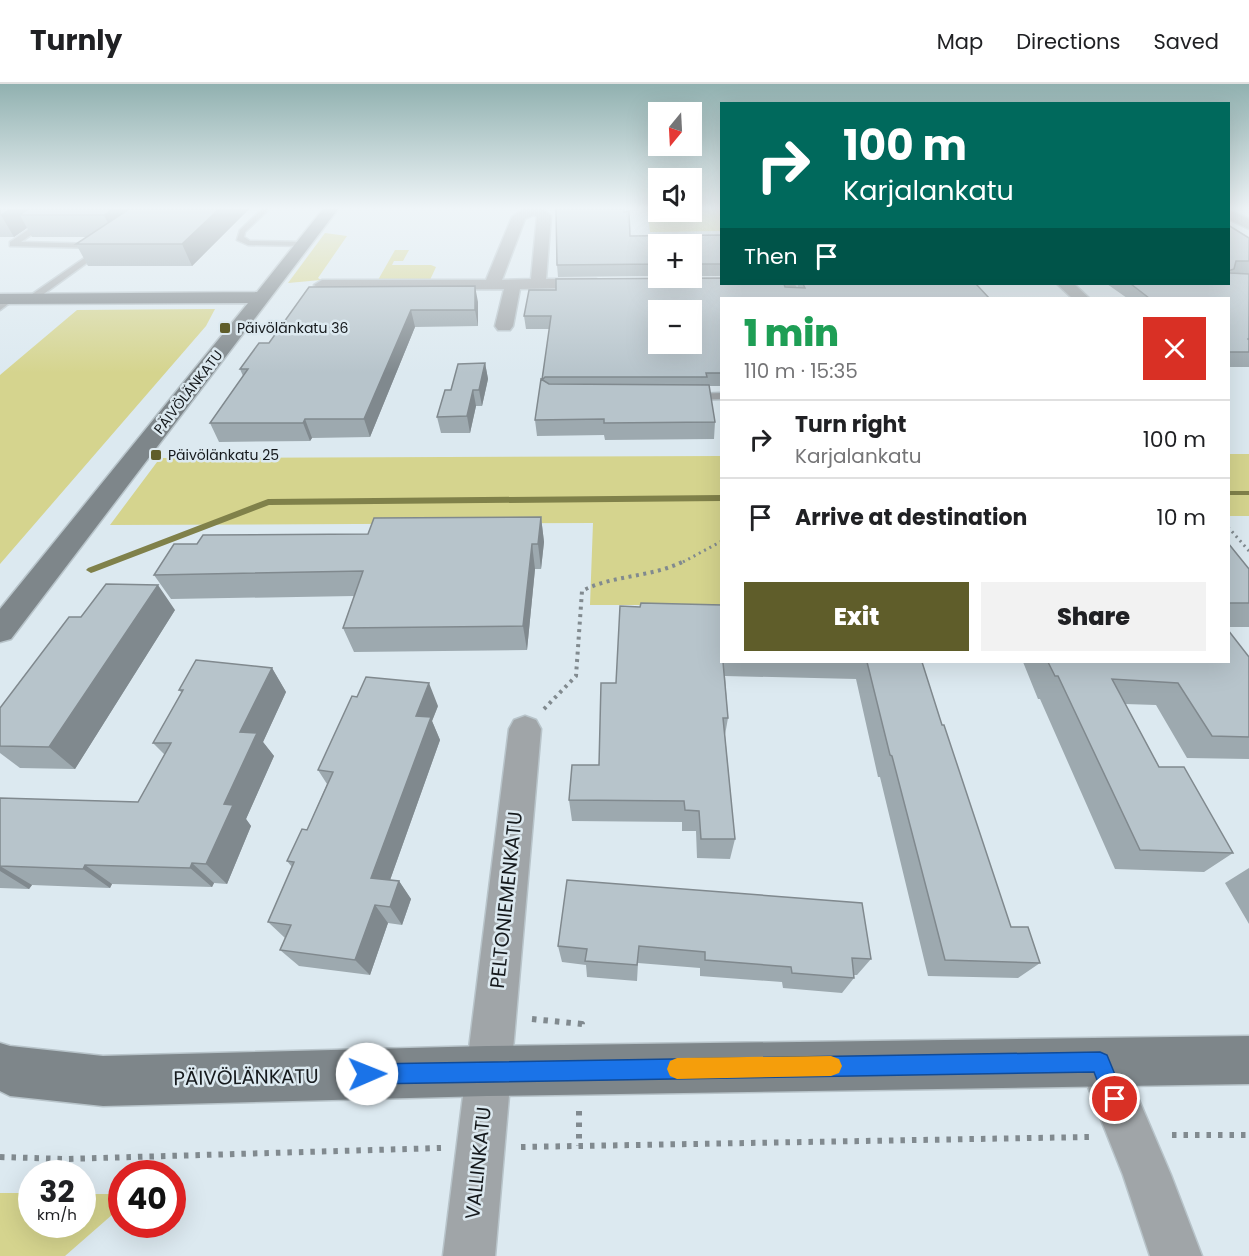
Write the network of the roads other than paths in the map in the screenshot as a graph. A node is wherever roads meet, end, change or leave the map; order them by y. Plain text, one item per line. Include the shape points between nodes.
1 (82, 264) edge
2 (288, 264) edge
3 (500, 264) edge
4 (540, 264) edge
5 (492, 284) junction
6 (513, 284) junction
7 (538, 284) junction
8 (609, 284) edge
9 (322, 285) edge
10 (1066, 285) edge
11 (262, 297) junction
12 (1080, 297) edge
13 (31, 299) junction
14 (4, 302) edge
15 (504, 326) dead end
16 (720, 396) edge
17 (686, 397) edge
18 (0, 631) edge
19 (525, 729) road end
20 (1249, 1060) edge
21 (1100, 1062) junction
22 (0, 1067) edge
23 (487, 1071) junction
24 (469, 1256) edge
25 (1176, 1256) edge

1 - 13 lane
2 - 11 street, PÄIVÖLÄNKATU
3 - 5 street
4 - 7 street
5 - 6 street
5 - 9 street
6 - 7 street
6 - 15 street
7 - 8 street
10 - 12 street
11 - 13 street
11 - 18 street, PÄIVÖLÄNKATU
13 - 14 street
16 - 17 lane
19 - 23 street, PELTONIEMENKATU
20 - 21 street, PÄIVÖLÄNKATU
21 - 23 street, PÄIVÖLÄNKATU
21 - 25 street
22 - 23 street, PÄIVÖLÄNKATU via 104,1081
23 - 24 street, VALLINKATU

